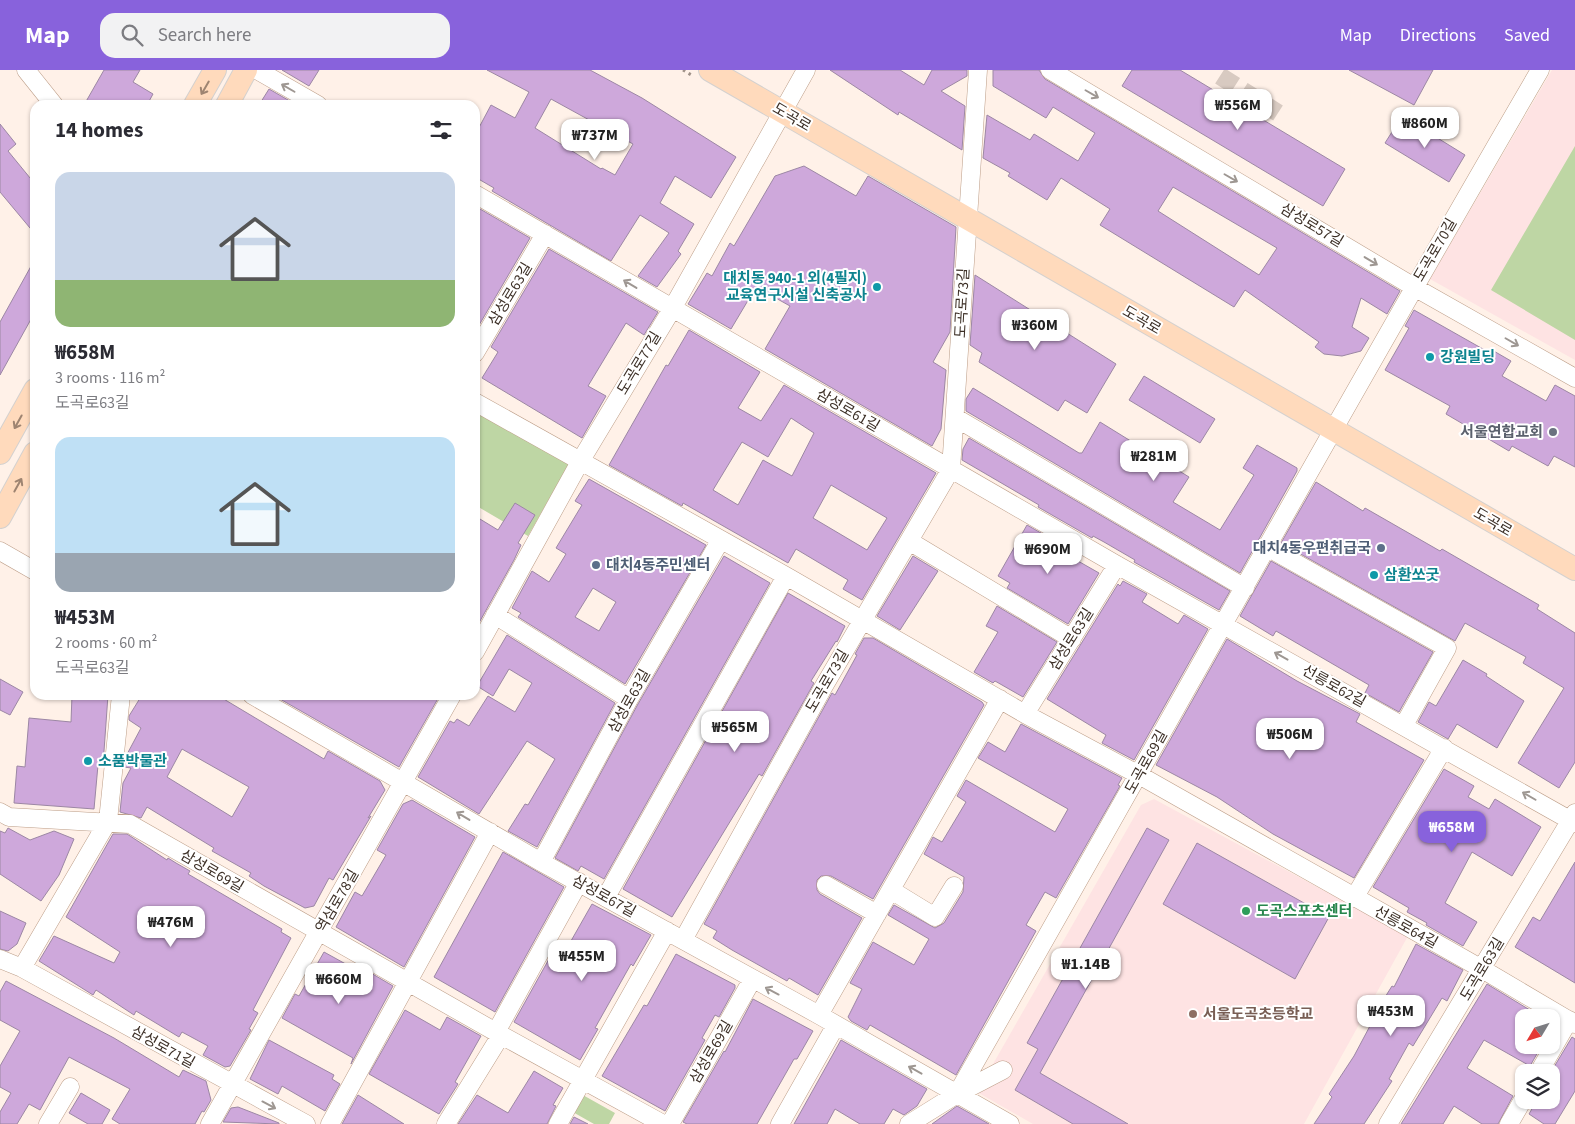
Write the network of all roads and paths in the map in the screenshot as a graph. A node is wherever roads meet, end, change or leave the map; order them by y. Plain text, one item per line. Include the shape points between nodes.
1 (26, 70) edge
2 (215, 70) edge
3 (246, 70) edge
4 (257, 70) edge
5 (710, 70) edge
6 (806, 70) edge
7 (978, 70) edge
8 (1050, 70) edge
9 (1540, 70) edge
10 (50, 100) edge
11 (199, 100) edge
12 (230, 100) edge
13 (309, 100) edge
14 (783, 111) junction
15 (480, 198) edge
16 (967, 218) junction
17 (545, 234) junction
18 (1414, 286) junction
19 (672, 309) junction
20 (480, 344) edge
21 (1575, 378) edge
22 (30, 399) edge
23 (480, 405) edge
24 (956, 418) junction
25 (1332, 430) junction
26 (0, 453) edge
27 (581, 460) junction
28 (30, 462) edge
29 (951, 469) junction
30 (0, 517) edge
31 (909, 540) junction
32 (720, 541) junction
33 (1267, 547) junction
34 (0, 551) edge
35 (1117, 565) junction
36 (30, 568) edge
37 (1575, 569) edge
38 (786, 576) junction
39 (1244, 588) junction
40 (495, 615) junction
41 (863, 620) junction
42 (1223, 623) junction
43 (1072, 639) junction
44 (480, 643) edge
45 (629, 699) junction
46 (1000, 699) junction
47 (120, 700) edge
48 (265, 700) edge
49 (449, 700) edge
50 (1025, 714) junction
51 (1404, 725) junction
52 (1444, 748) junction
53 (1139, 775) junction
54 (405, 782) junction
55 (0, 812) edge
56 (1574, 819) edge
57 (108, 821) junction
58 (490, 832) junction
59 (541, 862) junction
60 (579, 882) junction
61 (826, 884) dead end
62 (954, 886) dead end
63 (891, 890) junction
64 (606, 897) junction
65 (1354, 898) junction
66 (877, 914) junction
67 (667, 931) junction
68 (319, 932) junction
69 (683, 940) junction
70 (0, 959) edge
71 (22, 968) junction
72 (1482, 969) junction
73 (752, 980) junction
74 (409, 982) junction
75 (820, 1015) junction
76 (1572, 1022) edge
77 (836, 1026) junction
78 (498, 1034) junction
79 (1544, 1064) edge
80 (1003, 1070) dead end
81 (584, 1080) junction
82 (233, 1085) junction
83 (70, 1087) dead end
84 (957, 1094) junction
85 (1518, 1109) edge
86 (48, 1124) edge
87 (210, 1124) edge
88 (306, 1124) edge
89 (330, 1124) edge
90 (446, 1124) edge
91 (558, 1124) edge
92 (663, 1124) edge
93 (670, 1124) edge
94 (780, 1124) edge
95 (909, 1124) edge
96 (1010, 1124) edge
97 (1388, 1124) edge
98 (1509, 1124) edge

1 - 10 street
2 -> 11 main road
3 - 12 main road
13 -> 4 street
5 - 14 main road, 도곡로
6 - 14 street, 도곡로77길
7 - 16 street, 도곡로73길
8 -> 18 street, 삼성로57길
9 - 18 street, 도곡로70길
14 - 16 main road, 도곡로
14 - 19 street, 도곡로77길
15 - 17 street, 삼성로61길
16 - 24 street, 도곡로73길
16 - 25 main road, 도곡로
19 -> 17 street, 삼성로61길
17 - 20 street, 삼성로63길
18 -> 21 street, 삼성로57길
18 - 25 street, 도곡로70길
19 - 27 street, 도곡로77길
19 - 29 street, 삼성로61길
22 -> 26 main road
23 - 27 street
24 - 29 street, 도곡로73길
24 - 39 street
25 - 33 street, 도곡로69길
25 - 37 main road, 도곡로
27 - 32 street
27 - 40 street, 도곡로77길
30 -> 28 main road
29 - 31 street, 도곡로73길
29 - 35 street, 삼성로61길
31 - 41 street, 도곡로73길
31 - 43 street
32 - 38 street
32 - 45 street, 삼성로63길
33 - 39 street, 도곡로69길
33 - 51 street via 1447,648
34 - 36 street
35 - 42 street, 삼성로61길
35 - 43 street, 삼성로63길
38 - 41 street
38 - 64 street
39 - 42 street, 도곡로69길
40 - 44 street, 도곡로77길
40 - 45 street
41 - 46 street
41 - 69 street, 도곡로73길
51 -> 42 street, 선릉로62길
42 - 53 street, 도곡로69길
43 - 50 street, 삼성로63길
45 - 59 street, 삼성로63길
46 - 50 street
46 - 63 street
47 - 57 street
48 - 54 street, 삼성로67길
49 - 54 street
50 - 53 street
51 - 52 street, 선릉로62길
56 -> 52 street, 선릉로62길
52 - 65 street
53 - 65 street, 선릉로64길
53 - 84 street, 도곡로69길
58 -> 54 street, 삼성로67길
54 - 68 street, 역삼로78길
55 - 57 street, 삼성로69길 via 9,817
56 - 72 street, 도곡로63길
57 - 68 street, 삼성로69길 via 130,824
57 - 71 street
58 - 59 street, 삼성로67길
58 - 74 street
59 - 60 street, 삼성로67길
60 - 64 street, 삼성로67길
60 - 78 street
61 - 66 street
62 - 63 street via 935,917
63 - 66 street
64 - 67 street, 삼성로67길
65 - 72 street, 선릉로64길
66 - 75 street
67 - 69 street, 삼성로67길
67 - 81 street
68 - 74 street, 삼성로69길
68 - 82 street, 역삼로78길
69 - 73 street, 삼성로67길
70 - 71 street, 삼성로71길
71 - 82 street, 삼성로71길
72 - 76 street, 선릉로64길
72 - 97 street, 도곡로63길
75 -> 73 street, 삼성로67길
73 - 93 street, 삼성로69길
74 - 78 street, 삼성로69길
74 - 89 street
75 - 77 street, 삼성로67길
76 - 79 street, 선릉로64길
84 -> 77 street, 삼성로67길
77 - 94 street
78 - 81 street, 삼성로69길
78 - 90 street
80 - 84 street
81 - 91 street
81 - 92 street, 삼성로69길
82 - 87 street, 역삼로78길
82 -> 88 street, 삼성로71길
83 - 86 street
84 - 95 street
84 - 96 street, 삼성로67길
85 - 98 street

